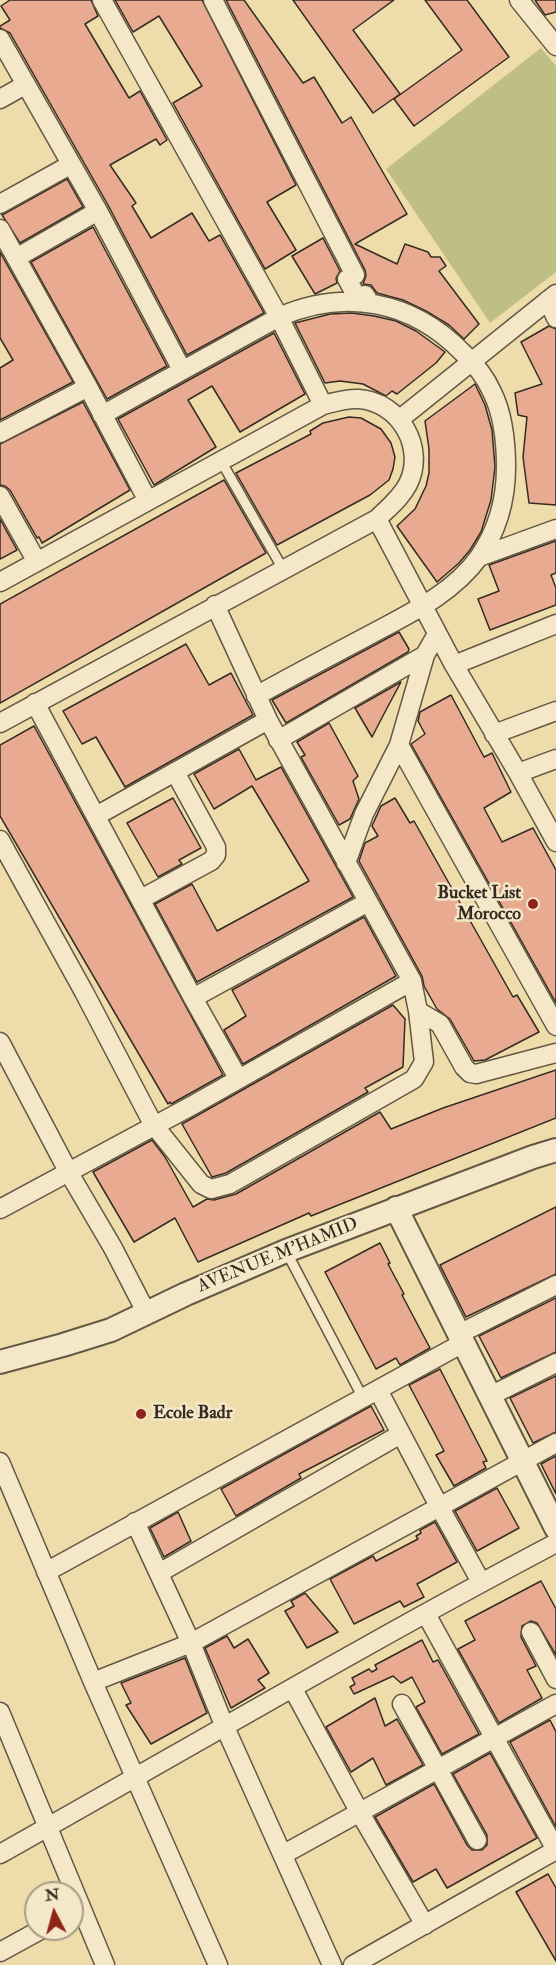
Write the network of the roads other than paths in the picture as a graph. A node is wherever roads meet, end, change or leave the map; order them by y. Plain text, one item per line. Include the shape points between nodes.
1 (102, 0) edge
2 (213, 0) edge
3 (519, 0) edge
4 (0, 39) edge
5 (556, 46) edge
6 (25, 85) junction
7 (0, 99) edge
8 (70, 165) junction
9 (0, 204) edge
10 (98, 212) junction
11 (0, 229) edge
12 (16, 258) junction
13 (552, 297) edge
14 (370, 304) junction
15 (279, 317) junction
16 (556, 318) edge
17 (472, 361) junction
18 (182, 370) junction
19 (88, 387) junction
20 (323, 405) junction
21 (102, 415) junction
22 (400, 419) junction
23 (0, 433) edge
24 (221, 461) junction
25 (0, 495) edge
26 (148, 501) junction
27 (377, 519) junction
28 (556, 529) edge
29 (479, 557) junction
30 (37, 562) junction
31 (283, 569) junction
32 (0, 582) edge
33 (215, 605) junction
34 (423, 606) junction
35 (556, 624) edge
36 (437, 634) junction
37 (425, 655) junction
38 (454, 665) junction
39 (256, 696) junction
40 (35, 704) junction
41 (556, 711) edge
42 (268, 720) junction
43 (0, 723) edge
44 (494, 734) junction
45 (278, 740) junction
46 (399, 745) junction
47 (556, 759) edge
48 (175, 772) junction
49 (518, 773) junction
50 (96, 816) junction
51 (0, 840) edge
52 (556, 842) edge
53 (346, 862) junction
54 (141, 899) junction
55 (368, 902) junction
56 (412, 981) junction
57 (193, 998) junction
58 (418, 1011) junction
59 (556, 1026) edge
60 (0, 1042) edge
61 (556, 1053) edge
62 (238, 1078) junction
63 (153, 1125) junction
64 (556, 1150) edge
65 (69, 1173) junction
66 (396, 1208) junction
67 (0, 1209) edge
68 (286, 1251) junction
69 (556, 1285) edge
70 (147, 1314) junction
71 (461, 1338) junction
72 (0, 1362) edge
73 (556, 1363) edge
74 (371, 1394) junction
75 (490, 1396) junction
76 (401, 1434) junction
77 (556, 1443) edge
78 (522, 1460) junction
79 (0, 1462) edge
80 (6, 1496) edge
81 (439, 1506) junction
82 (135, 1522) junction
83 (556, 1528) edge
84 (556, 1543) edge
85 (46, 1572) junction
86 (159, 1573) junction
87 (482, 1582) junction
88 (426, 1614) junction
89 (531, 1632) dead end
90 (191, 1643) junction
91 (556, 1679) edge
92 (93, 1682) junction
93 (293, 1689) junction
94 (402, 1704) dead end
95 (556, 1704) edge
96 (0, 1712) edge
97 (224, 1725) junction
98 (495, 1739) junction
99 (5, 1741) edge
100 (438, 1770) junction
101 (136, 1777) junction
102 (360, 1813) junction
103 (49, 1826) junction
104 (477, 1840) dead end
105 (556, 1850) edge
106 (0, 1854) edge
107 (284, 1854) junction
108 (67, 1881) edge
109 (84, 1924) edge
110 (425, 1925) junction
111 (24, 1939) edge
112 (0, 1952) edge
113 (105, 1965) edge
114 (218, 1965) edge
115 (332, 1965) edge
116 (353, 1965) edge

1 - 15 street
2 - 14 street via 355,275 347,279 357,299 365,295
3 - 5 street
4 - 6 street
6 - 7 street
6 - 8 street
8 - 9 street
8 - 10 street
10 - 12 street
10 - 18 street
11 - 12 street
12 - 19 street
13 - 16 street
13 - 17 street
14 - 15 street via 327,303
14 - 17 street via 398,309 425,321
15 - 18 street
15 - 20 street
17 - 22 street
17 - 29 street via 493,393 506,449 503,499
18 - 21 street
19 - 21 street
19 - 23 street
20 - 22 street via 360,399 386,407
20 - 24 street
21 - 26 street
22 - 27 street via 411,442 411,475 401,494
24 - 26 street
24 - 31 lane
25 - 30 street
26 - 30 street
27 - 31 street
27 - 34 street
28 - 29 street
29 - 34 street via 463,575
30 - 32 street
31 - 33 street
33 - 39 street
33 - 40 street
34 - 36 street
34 - 39 street
35 - 38 street
36 - 37 street
36 - 38 street
37 - 45 street
37 - 46 street
38 - 44 street
39 - 42 street
40 - 43 street
40 - 50 street
41 - 44 street
42 - 45 street
42 - 48 street
44 - 49 street
45 - 53 street
46 - 53 street via 364,814
46 - 59 street
47 - 49 street
48 - 50 street
48 - 54 street via 216,847 216,855
49 - 52 street
50 - 54 street
51 - 63 street
53 - 55 street
54 - 57 street
55 - 56 street
55 - 57 street
56 - 58 street
56 - 62 street
57 - 62 street
58 - 61 street via 440,1024 470,1073
58 - 63 street via 424,1062 414,1079 230,1184 211,1189 201,1185
60 - 65 street
62 - 63 street
63 - 65 street
64 - 66 street, AVENUE M'HAMID
65 - 67 street
65 - 70 street
66 - 68 street, AVENUE M'HAMID
66 - 71 street
68 - 70 street, AVENUE M'HAMID
68 - 74 lane
69 - 71 street
70 - 72 street, AVENUE M'HAMID via 102,1333
71 - 74 street
71 - 75 street
73 - 75 street
74 - 76 street
74 - 82 street
75 - 78 street
76 - 81 street
76 - 86 street
77 - 78 street
78 - 81 street
78 - 83 street
79 - 80 street
80 - 85 street
81 - 87 street
81 - 90 street
82 - 85 street
82 - 86 street
84 - 87 street
85 - 92 street
86 - 90 street
87 - 88 street
88 - 93 street
88 - 98 street
89 - 91 street
90 - 92 street
90 - 97 street
92 - 101 street
93 - 97 street
93 - 102 street
94 - 100 street
95 - 98 street
96 - 99 street
97 - 101 street
97 - 107 street
98 - 100 street
98 - 105 street
99 - 103 street
100 - 102 street
100 - 104 street
101 - 103 street
101 - 114 street
102 - 107 street
102 - 110 street
103 - 106 street
103 - 108 street
105 - 110 street
107 - 115 street
109 - 113 street
110 - 116 street
111 - 112 street

